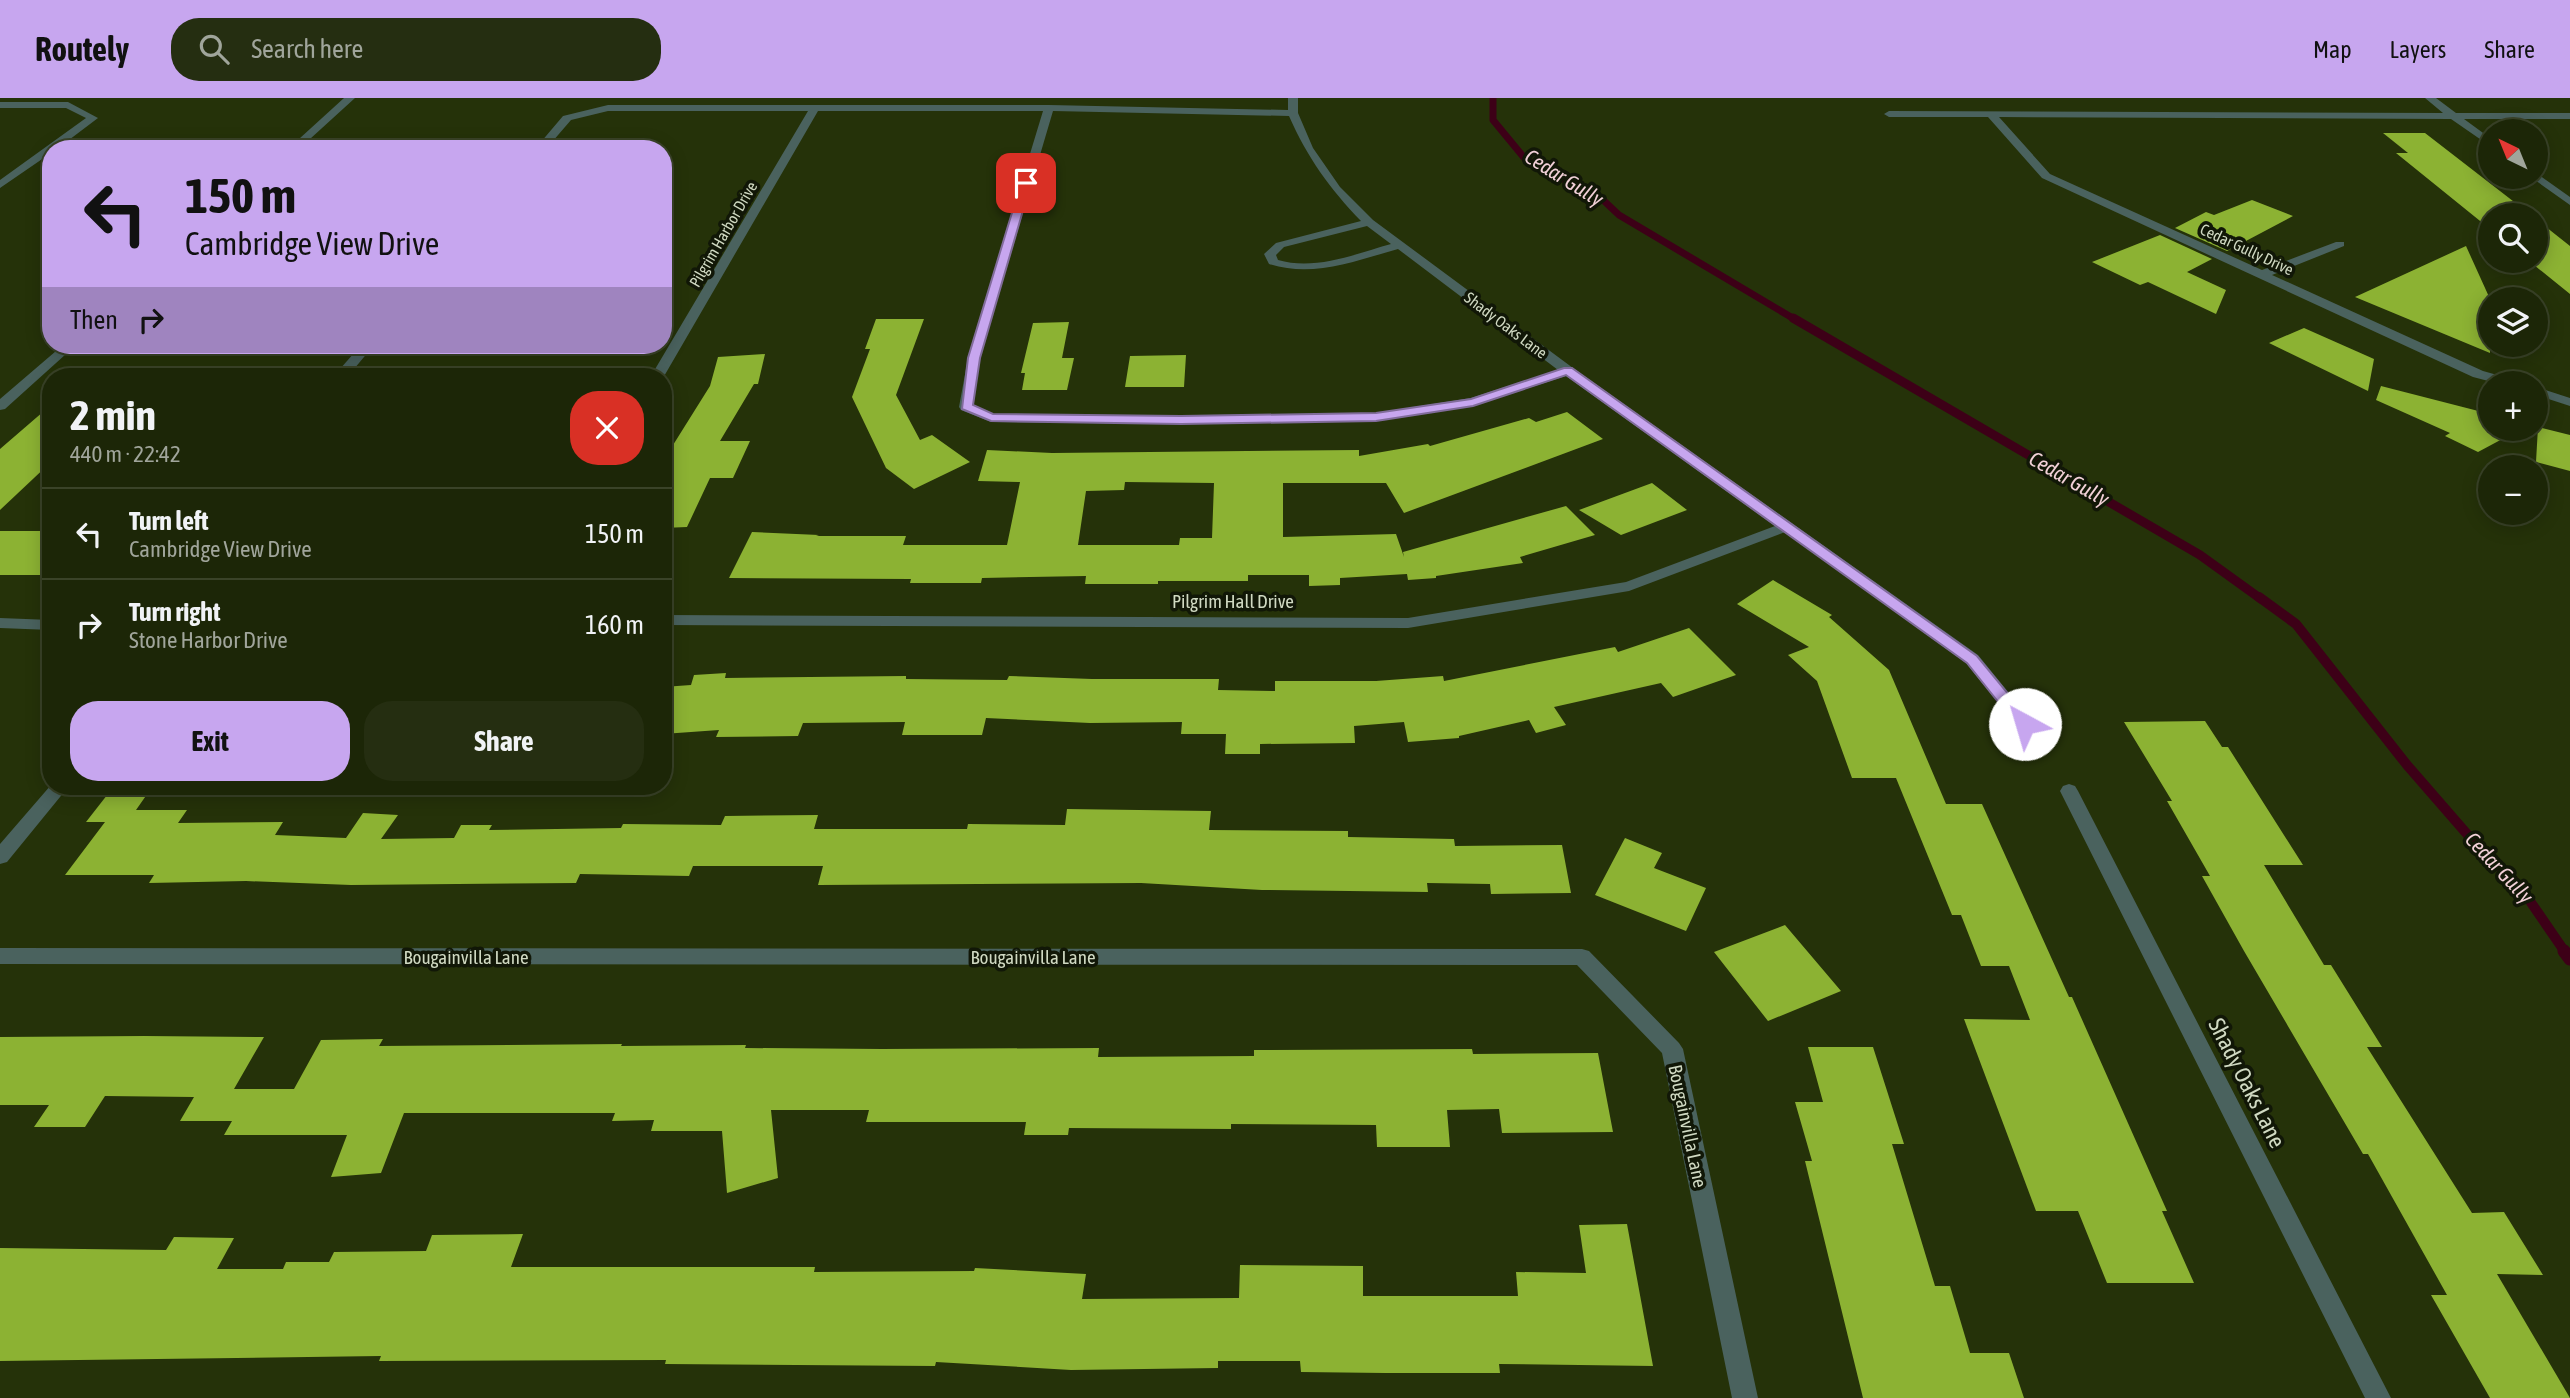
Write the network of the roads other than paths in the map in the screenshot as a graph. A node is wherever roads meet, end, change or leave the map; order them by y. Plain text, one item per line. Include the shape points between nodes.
1 (8, 98) edge
2 (350, 98) edge
3 (1293, 98) edge
4 (2430, 98) edge
5 (698, 102) edge
6 (0, 104) edge
7 (815, 107) junction
8 (1049, 108) junction
9 (1293, 113) junction
10 (1889, 114) dead end
11 (1991, 115) junction
12 (2453, 116) junction
13 (2570, 116) edge
14 (2478, 134) edge
15 (62, 140) edge
16 (303, 140) edge
17 (548, 140) edge
18 (42, 155) edge
19 (0, 185) edge
20 (2548, 185) edge
21 (2570, 202) edge
22 (1369, 222) junction
23 (2340, 244) dead end
24 (1399, 245) junction
25 (2261, 275) junction
26 (60, 354) edge
27 (360, 354) edge
28 (672, 354) edge
29 (44, 368) edge
30 (347, 368) edge
31 (42, 369) edge
32 (1568, 371) junction
33 (2478, 374) edge
34 (2548, 395) edge
35 (2570, 401) edge
36 (0, 406) edge
37 (1788, 526) junction
38 (672, 620) edge
39 (0, 623) edge
40 (42, 625) edge
41 (2025, 724) dead end
42 (2069, 791) dead end
43 (52, 795) edge
44 (0, 857) edge
45 (0, 956) edge
46 (1745, 1398) edge
47 (2378, 1398) edge

1 - 6 street
2 - 16 street
3 - 9 street, Shady Oaks Lane
4 - 12 street
5 - 7 street
5 - 17 street via 608,108 568,118
6 - 15 street via 68,106 93,118
7 - 8 street
7 - 28 street, Pilgrim Harbor Drive
8 - 9 street
8 - 32 street via 974,358 967,407 991,418 1376,417 1473,402
9 - 22 street, Shady Oaks Lane via 1308,148 1336,189
10 - 11 street
11 - 12 street
11 - 25 street, Cedar Gully Drive via 2046,176
12 - 13 street
12 - 14 street
18 - 19 street
20 - 21 street
22 - 24 street, Shady Oaks Lane
22 - 24 street via 1280,246 1270,254 1273,262 1303,269
23 - 25 street
24 - 32 street, Shady Oaks Lane
25 - 33 street, Cedar Gully Drive
26 - 29 street
27 - 30 street
31 - 36 street
32 - 37 street, Shady Oaks Lane
34 - 35 street
37 - 38 street, Pilgrim Hall Drive via 1629,586 1408,623
37 - 41 street, Shady Oaks Lane via 1972,659
39 - 40 street
42 - 47 street, Shady Oaks Lane
43 - 44 street
45 - 46 street, Bougainvilla Lane via 1582,957 1672,1049

